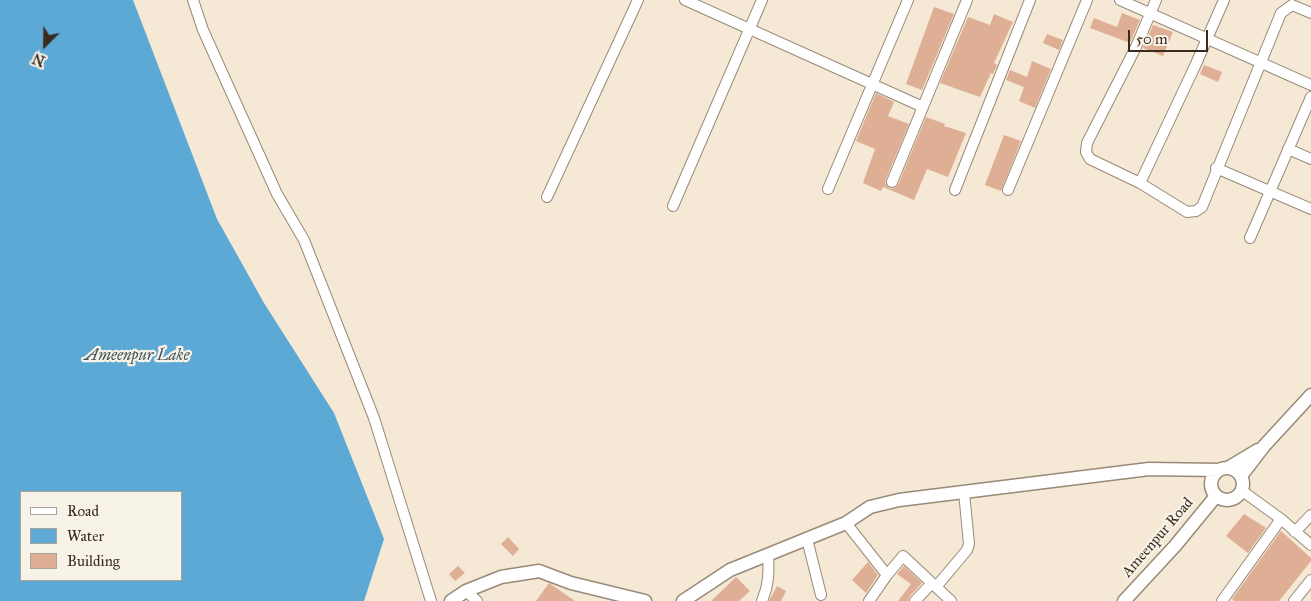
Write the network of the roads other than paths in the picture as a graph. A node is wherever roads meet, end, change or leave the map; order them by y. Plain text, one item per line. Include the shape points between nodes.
1 (193, 0) edge
2 (638, 0) edge
3 (685, 0) edge
4 (762, 0) edge
5 (908, 0) edge
6 (967, 0) edge
7 (1030, 0) edge
8 (1087, 0) edge
9 (1120, 0) edge
10 (1156, 0) edge
11 (1224, 0) edge
12 (702, 3) edge
13 (1151, 13) junction
14 (1311, 13) edge
15 (749, 29) junction
16 (1207, 38) junction
17 (1261, 62) junction
18 (872, 84) junction
19 (1311, 85) edge
20 (1311, 97) edge
21 (923, 107) junction
22 (1288, 149) junction
23 (1311, 159) edge
24 (1216, 168) junction
25 (892, 182) dead end
26 (1140, 184) junction
27 (828, 190) dead end
28 (955, 190) dead end
29 (1008, 190) dead end
30 (1270, 191) junction
31 (547, 196) dead end
32 (673, 206) dead end
33 (1311, 209) edge
34 (1250, 238) dead end
35 (1311, 395) edge
36 (1264, 446) junction
37 (1224, 469) junction
38 (1241, 476) junction
39 (1241, 490) junction
40 (964, 492) junction
41 (1216, 496) junction
42 (1311, 515) edge
43 (1281, 519) junction
44 (846, 523) junction
45 (1296, 532) junction
46 (807, 539) junction
47 (1311, 546) edge
48 (768, 555) junction
49 (887, 575) junction
50 (1311, 580) edge
51 (934, 585) junction
52 (466, 591) junction
53 (821, 596) dead end
54 (431, 601) edge
55 (451, 601) edge
56 (478, 601) edge
57 (645, 601) edge
58 (683, 601) edge
59 (762, 601) edge
60 (869, 601) edge
61 (915, 601) edge
62 (951, 601) edge
63 (1124, 601) edge
64 (1222, 601) edge
65 (1294, 601) edge

1 - 54 street via 277,194 304,240 374,418
2 - 31 street
3 - 12 street
4 - 15 street
5 - 18 street
6 - 21 street
7 - 28 street
8 - 29 street
9 - 13 street
10 - 13 street
11 - 16 street
12 - 15 street
13 - 16 street
13 - 26 street via 1087,143 1086,152 1090,159
14 - 17 street via 1292,5 1281,13
15 - 18 street
15 - 32 street
16 - 17 street
16 - 26 street
17 - 19 street
17 - 24 street
18 - 21 street
18 - 27 street
20 - 22 street
21 - 25 street
22 - 23 street
22 - 30 street
24 - 26 street via 1202,207 1196,211 1187,212
24 - 30 street
30 - 33 street
30 - 34 street
35 - 36 street
36 - 37 street
36 - 38 street
37 - 38 street
37 - 40 street via 1149,469
37 - 41 street via 1212,477
38 - 39 street
39 - 41 street via 1232,498
39 - 43 street
40 - 44 street via 870,507
40 - 51 street via 970,544
41 - 63 street, Ameenpur Road
42 - 45 street
43 - 45 street
43 - 64 street
44 - 46 street
44 - 49 street
45 - 47 street
46 - 48 street
46 - 53 street
48 - 58 street via 730,570
48 - 59 street via 769,578
49 - 51 street via 903,556
49 - 60 street
50 - 65 street
51 - 61 street
51 - 62 street
52 - 55 street
52 - 56 street
52 - 57 street via 500,577 539,571 571,583

